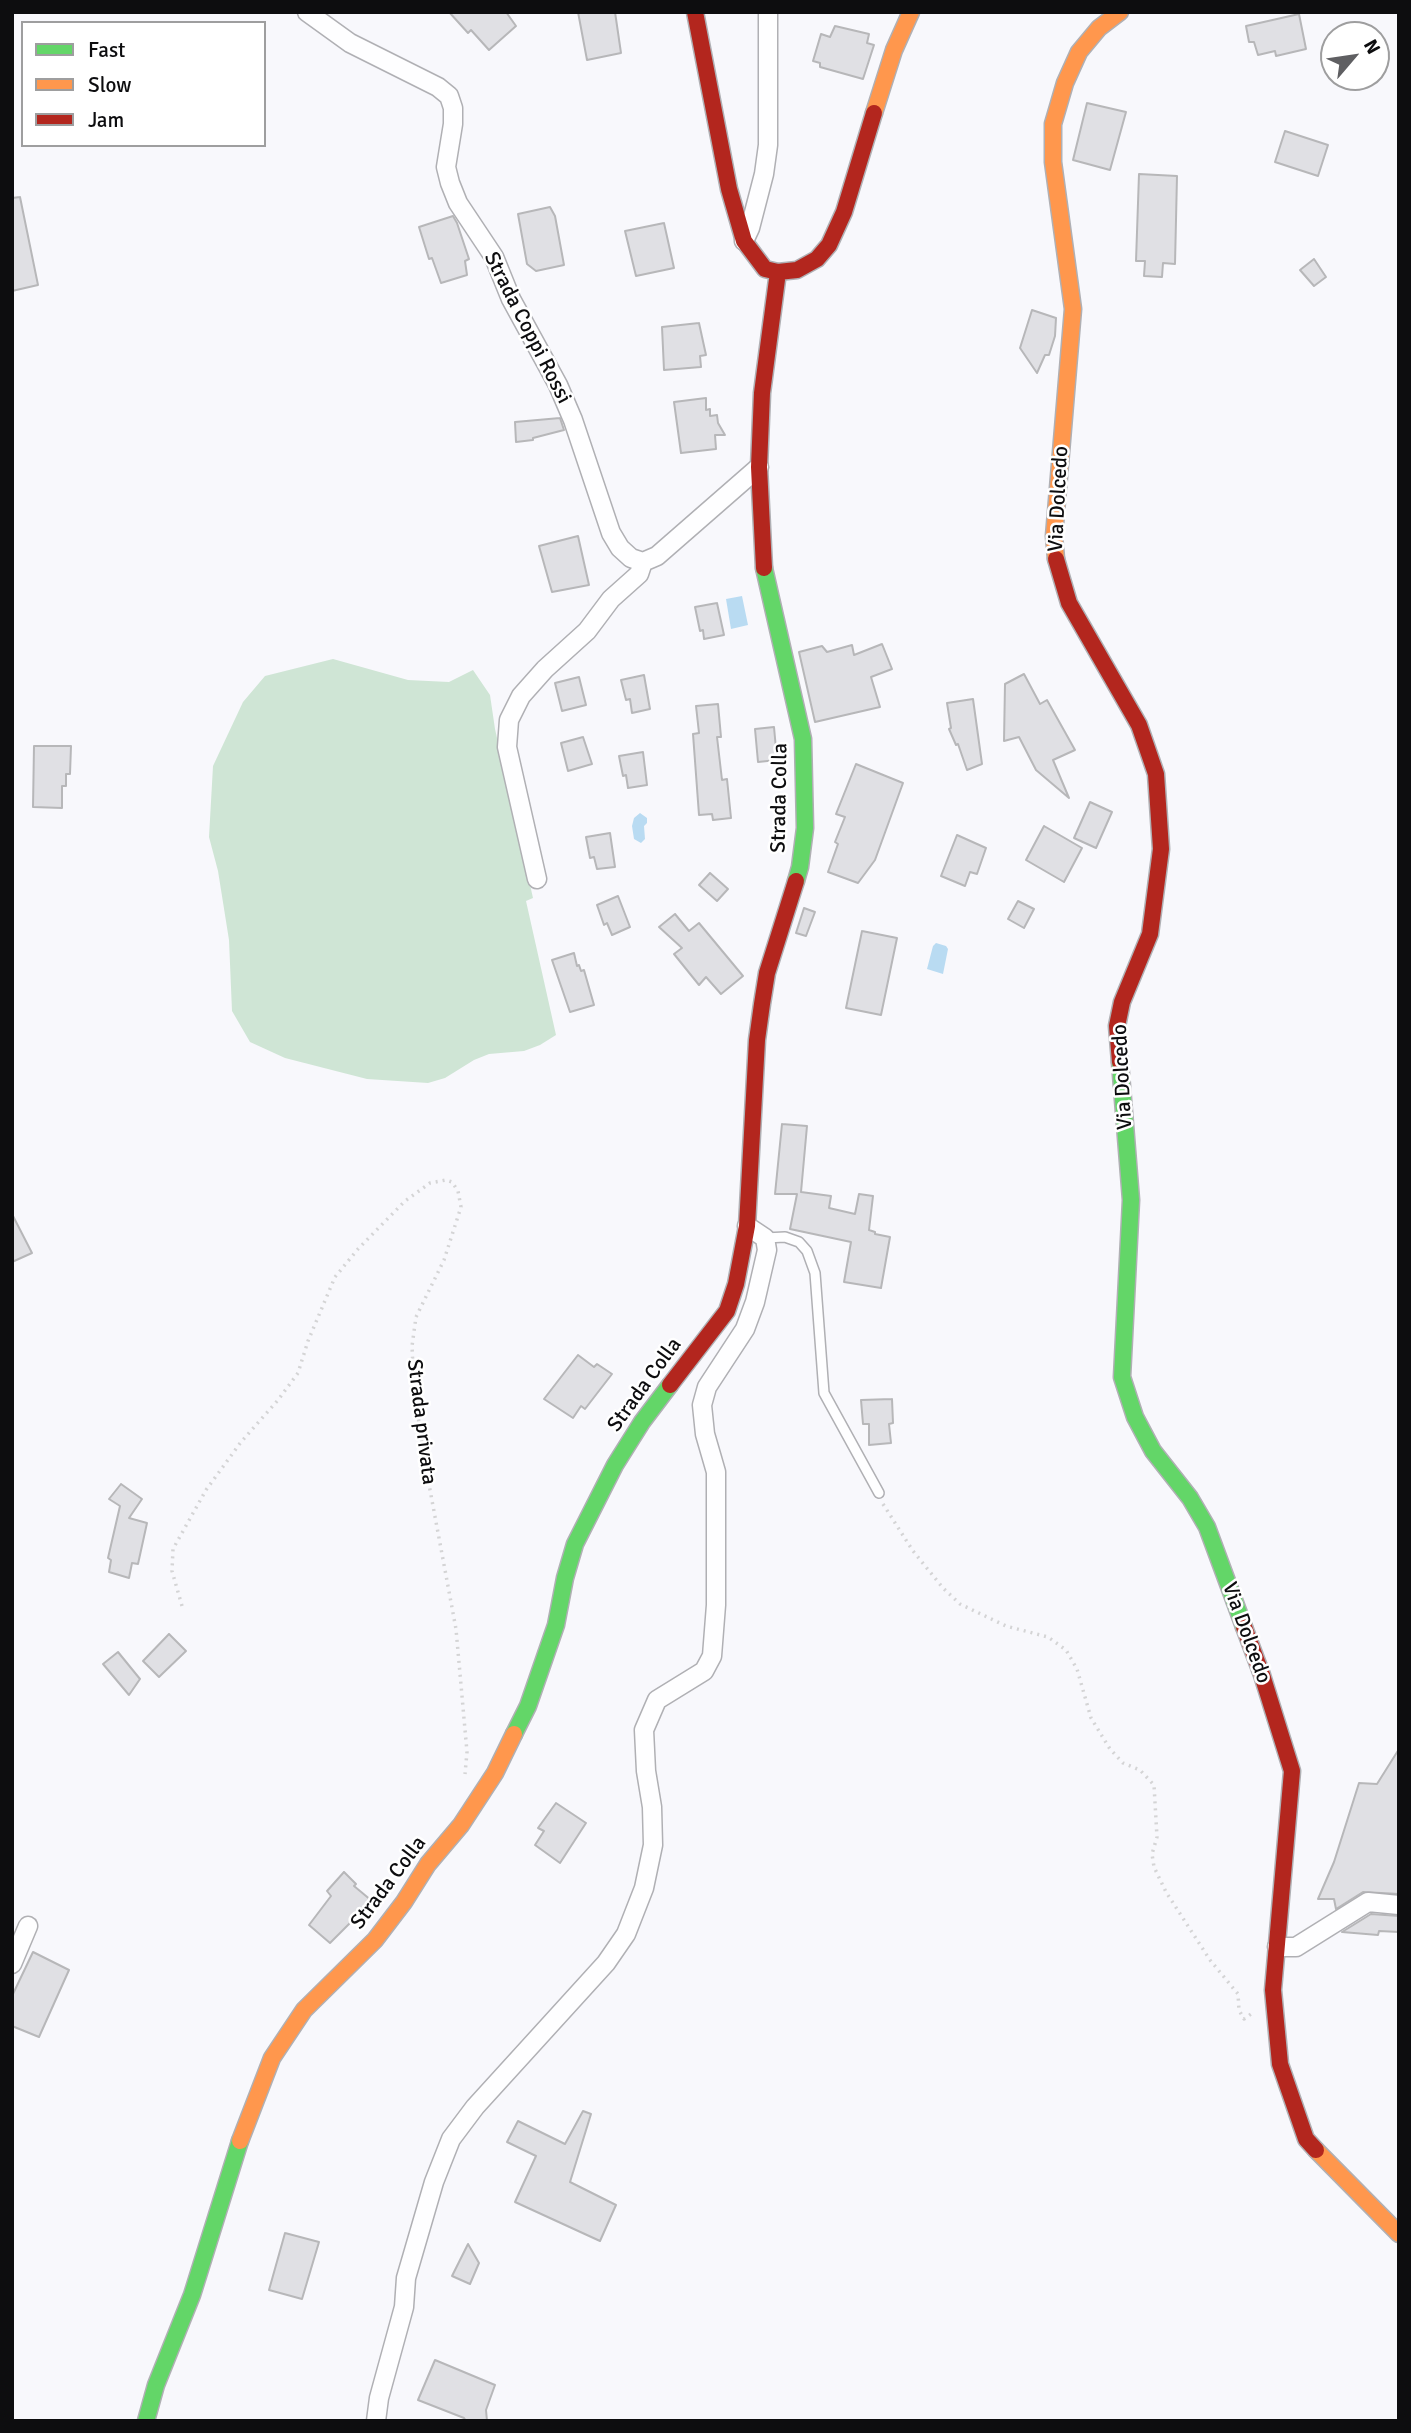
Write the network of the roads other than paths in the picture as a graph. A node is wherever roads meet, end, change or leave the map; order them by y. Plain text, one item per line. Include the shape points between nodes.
1 (307, 12) edge
2 (695, 12) edge
3 (768, 12) edge
4 (911, 12) edge
5 (1120, 12) edge
6 (744, 241) junction
7 (778, 272) junction
8 (759, 467) junction
9 (643, 562) junction
10 (537, 879) dead end
11 (747, 1226) junction
12 (765, 1237) junction
13 (878, 1493) road end
14 (1399, 1905) edge
15 (28, 1926) dead end
16 (1276, 1947) junction
17 (12, 1964) edge
18 (1399, 2234) edge
19 (146, 2421) edge
20 (376, 2421) edge

1 - 9 street, Strada Coppi Rossi via 350,43 449,96 453,124 446,167 454,193 494,257 558,386 611,533 631,558
2 - 6 main road via 729,189
3 - 6 street via 768,145
4 - 7 main road via 829,245 817,259 797,270
5 - 16 main road, Via Dolcedo via 1079,52 1053,124 1053,162 1073,309 1054,536 1058,573 1069,603 1139,724 1156,774 1161,849 1157,893 1150,934 1117,1026 1131,1200 1122,1377 1153,1451 1207,1527 1292,1771
6 - 7 main road via 765,269
7 - 8 main road, Strada Colla via 765,355
8 - 9 street via 657,556
8 - 11 main road, Strada Colla via 765,581 803,739 805,828 800,867 762,1004
9 - 10 street via 639,574 521,696 509,720 508,747
11 - 12 street
11 - 19 main road, Strada Colla via 727,1311 642,1422 592,1507 575,1544 556,1625 528,1706 495,1773 404,1902 304,2010 272,2058
12 - 13 lane via 785,1237 807,1251 815,1273 824,1393
12 - 20 street via 767,1250 746,1329 707,1387 702,1405 716,1472 712,1656 704,1671 657,1700 644,1730 653,1845 644,1888 626,1934 606,1963 451,2139 406,2278 404,2307
14 - 16 street via 1368,1902 1296,1947
15 - 17 street
16 - 18 main road, Via Dolcedo via 1273,1990 1280,2064 1306,2139

